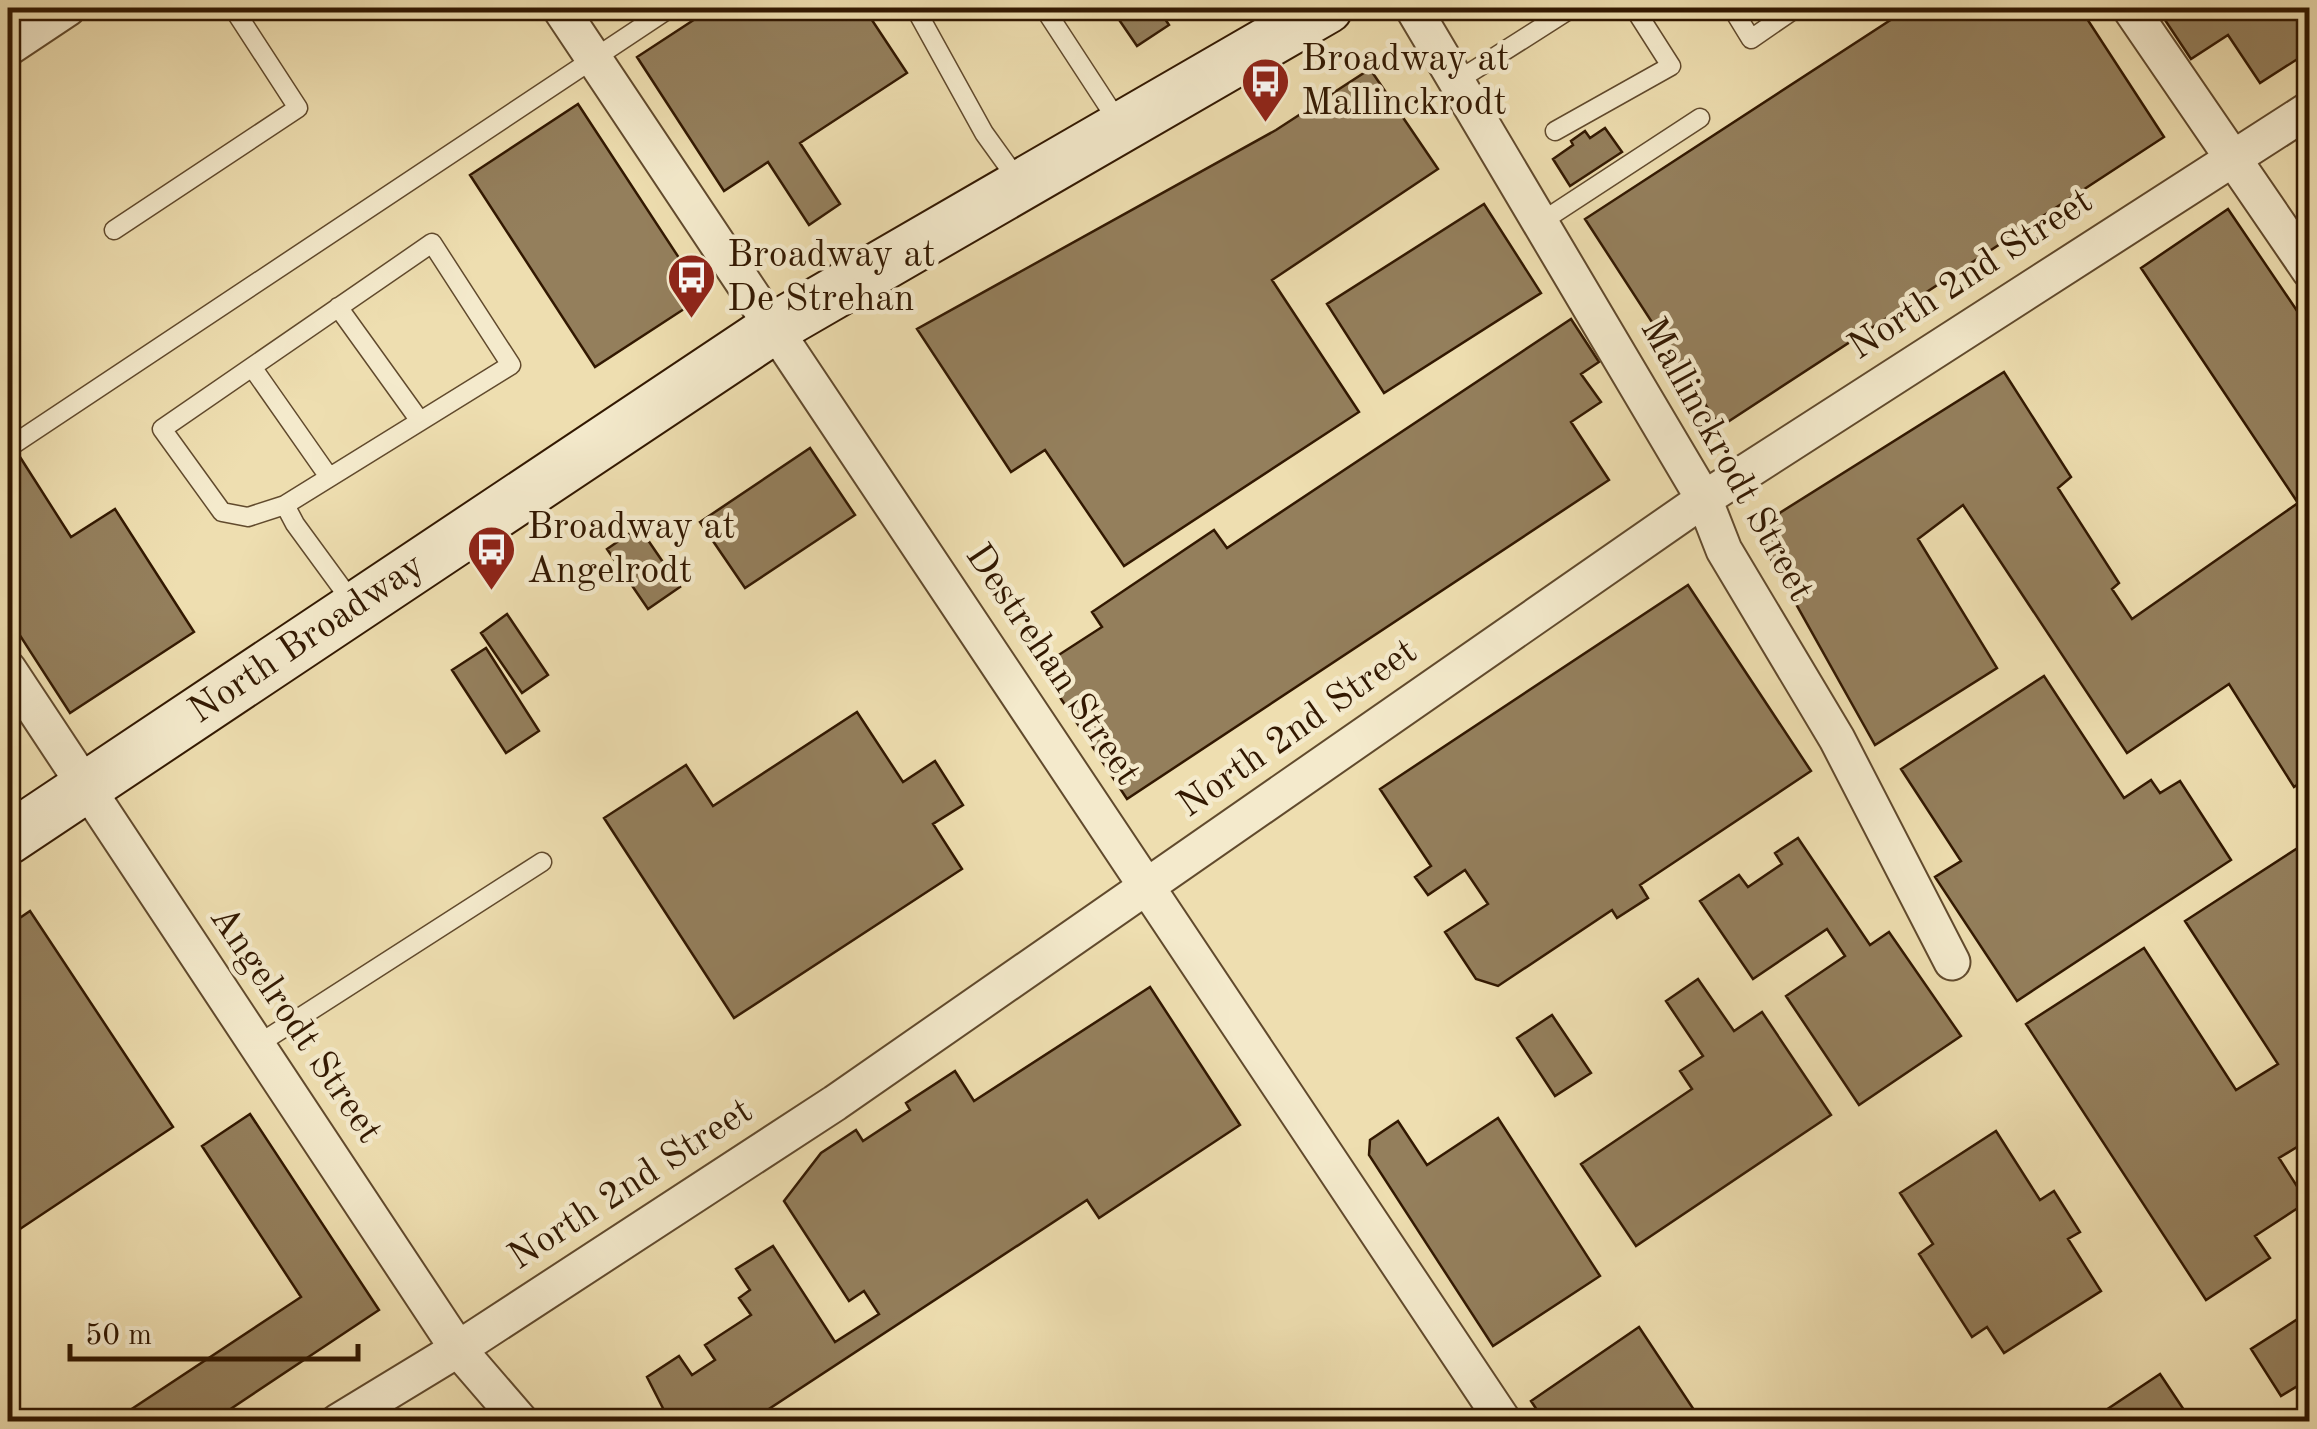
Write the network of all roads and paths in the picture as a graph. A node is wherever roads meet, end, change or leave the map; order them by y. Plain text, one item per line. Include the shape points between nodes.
1 (68, 8) edge
2 (233, 8) edge
3 (560, 8) edge
4 (670, 8) edge
5 (916, 8) edge
6 (1044, 8) edge
7 (1327, 8) edge
8 (1413, 8) edge
9 (1572, 8) edge
10 (1634, 8) edge
11 (1732, 8) edge
12 (1796, 8) edge
13 (2130, 8) edge
14 (8, 48) edge
15 (594, 58) junction
16 (1457, 82) junction
17 (2310, 109) edge
18 (1700, 118) dead end
19 (1121, 126) junction
20 (1555, 130) dead end
21 (2232, 156) junction
22 (1021, 185) junction
23 (1541, 222) junction
24 (114, 230) dead end
25 (2310, 271) edge
26 (338, 308) junction
27 (774, 328) junction
28 (252, 367) junction
29 (420, 421) junction
30 (8, 448) edge
31 (330, 477) junction
32 (1704, 499) junction
33 (285, 505) junction
34 (356, 607) junction
35 (8, 669) edge
36 (85, 786) junction
37 (8, 838) edge
38 (542, 862) dead end
39 (1149, 885) junction
40 (1952, 962) dead end
41 (257, 1044) junction
42 (458, 1348) junction
43 (338, 1422) edge
44 (521, 1422) edge
45 (1504, 1422) edge

1 - 14 street
2 - 24 lane via 298,108
3 - 15 street, Destrehan Street
4 - 15 lane
5 - 22 lane
6 - 19 lane
7 - 19 main road, North Broadway
8 - 16 street, Mallinckrodt Street
9 - 16 lane
10 - 20 lane via 1671,66
11 - 12 lane via 1751,38
13 - 21 street
15 - 27 street, Destrehan Street
15 - 30 lane
16 - 23 street, Mallinckrodt Street
17 - 21 street, North 2nd Street
18 - 23 lane
19 - 22 main road, North Broadway
21 - 25 street
21 - 32 street, North 2nd Street
22 - 27 main road, North Broadway
23 - 32 street, Mallinckrodt Street
26 - 28 lane
26 - 29 lane
26 - 29 lane via 432,243 511,365
27 - 34 main road, North Broadway
27 - 39 street, Destrehan Street
28 - 31 lane
28 - 33 lane via 162,429 222,512 248,517
29 - 31 lane
31 - 33 lane
32 - 39 street, North 2nd Street
32 - 40 street, Mallinckrodt Street via 1724,550 1838,740
33 - 34 lane
34 - 36 main road, North Broadway
35 - 36 street, Angelrodt Street
36 - 37 main road, North Broadway
36 - 41 street, Angelrodt Street
38 - 41 lane
39 - 42 street, North 2nd Street via 835,1103
39 - 45 street, Destrehan Street
41 - 42 street, Angelrodt Street
42 - 43 street, North 2nd Street
42 - 44 street, Angelrodt Street

